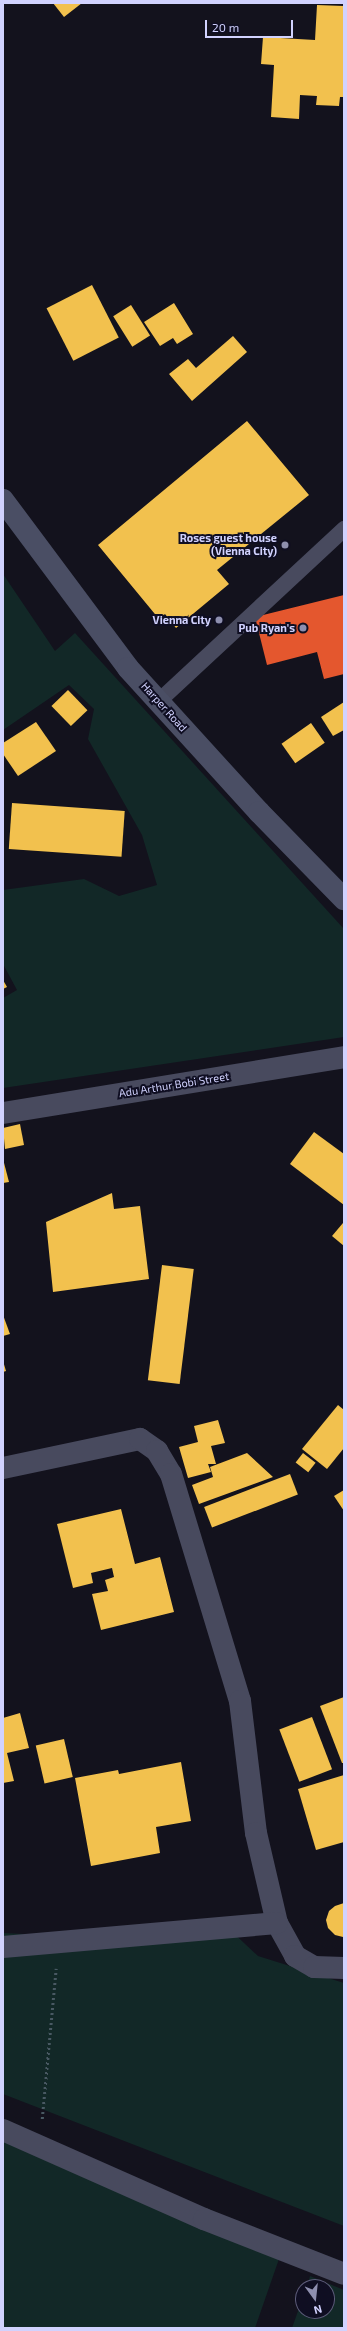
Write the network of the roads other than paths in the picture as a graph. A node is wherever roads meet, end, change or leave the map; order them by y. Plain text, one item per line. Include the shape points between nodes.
1 (3, 500) edge
2 (344, 530) edge
3 (159, 701) junction
4 (344, 899) edge
5 (344, 1057) edge
6 (3, 1113) edge
7 (3, 1468) edge
8 (277, 1923) junction
9 (3, 1947) edge
10 (344, 1968) edge
11 (3, 2130) edge
12 (344, 2274) edge

1 - 3 main road, Harper Road via 128,668
2 - 3 lane
3 - 4 main road, Harper Road via 259,812
5 - 6 street, Adu Arthur Bobi Street
7 - 8 street via 140,1439 157,1451 171,1474 240,1701 256,1833
8 - 9 street
8 - 10 street via 295,1956 314,1967
11 - 12 street via 204,2219

